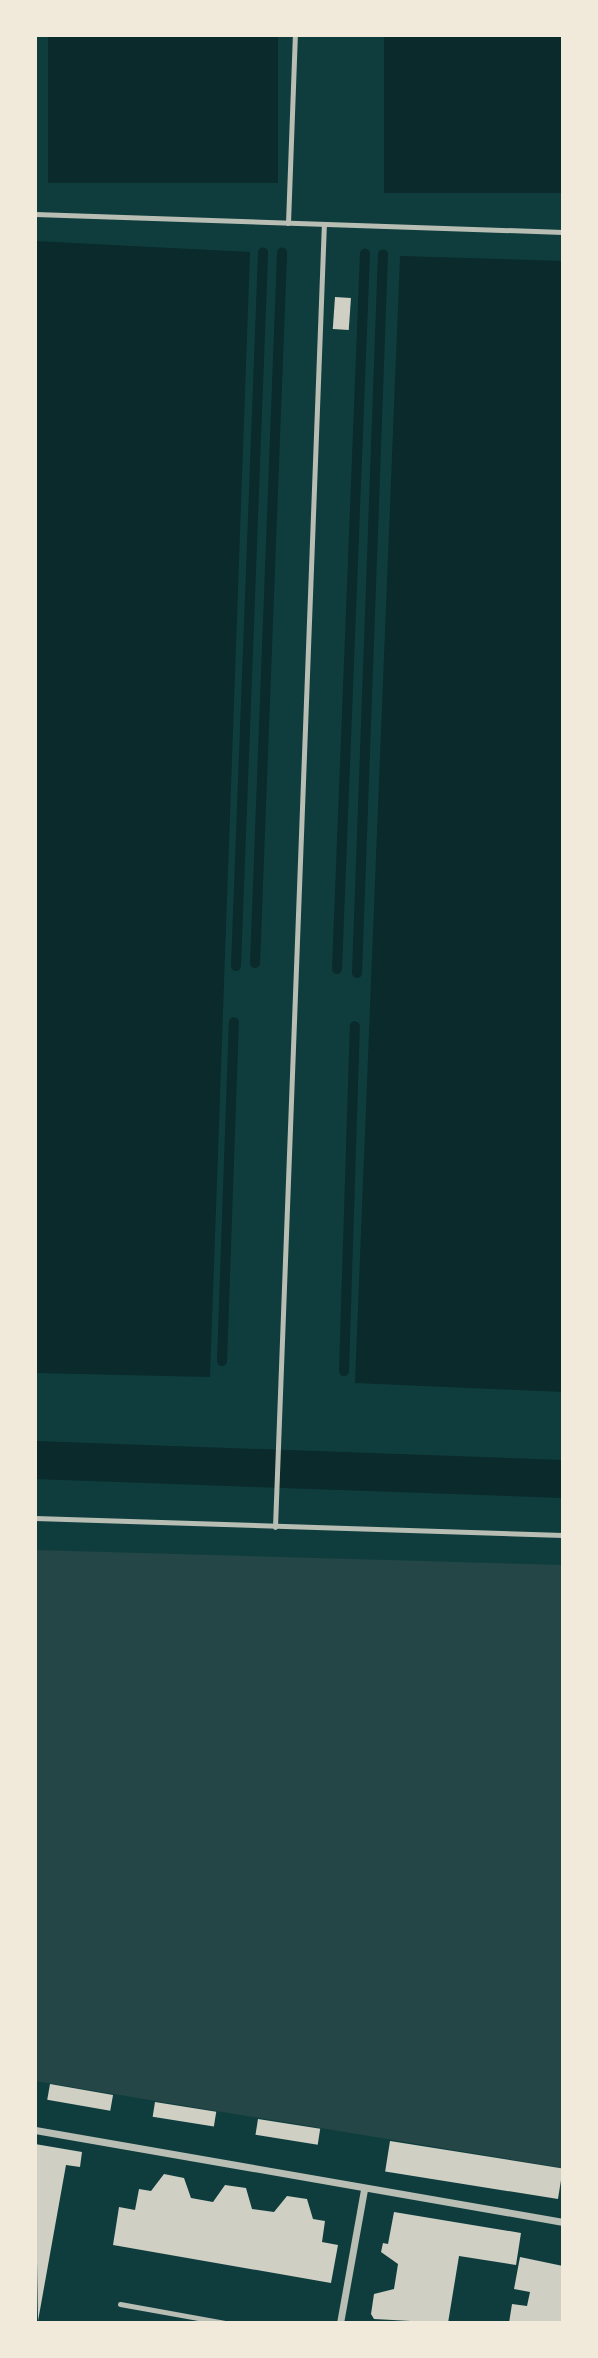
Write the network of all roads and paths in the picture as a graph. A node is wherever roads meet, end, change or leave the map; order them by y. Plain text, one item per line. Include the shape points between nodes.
1 (295, 35) edge
2 (35, 214) edge
3 (288, 223) junction
4 (324, 224) junction
5 (563, 232) edge
6 (35, 1518) edge
7 (275, 1527) junction
8 (563, 1535) edge
9 (35, 2130) edge
10 (364, 2189) junction
11 (563, 2222) edge
12 (120, 2304) dead end
13 (226, 2323) edge
14 (340, 2323) edge

1 - 3 lane
2 - 3 lane
3 - 4 lane
4 - 5 lane
4 - 7 lane
6 - 7 lane
7 - 8 lane
9 - 10 street
10 - 11 street
10 - 14 street
12 - 13 lane

